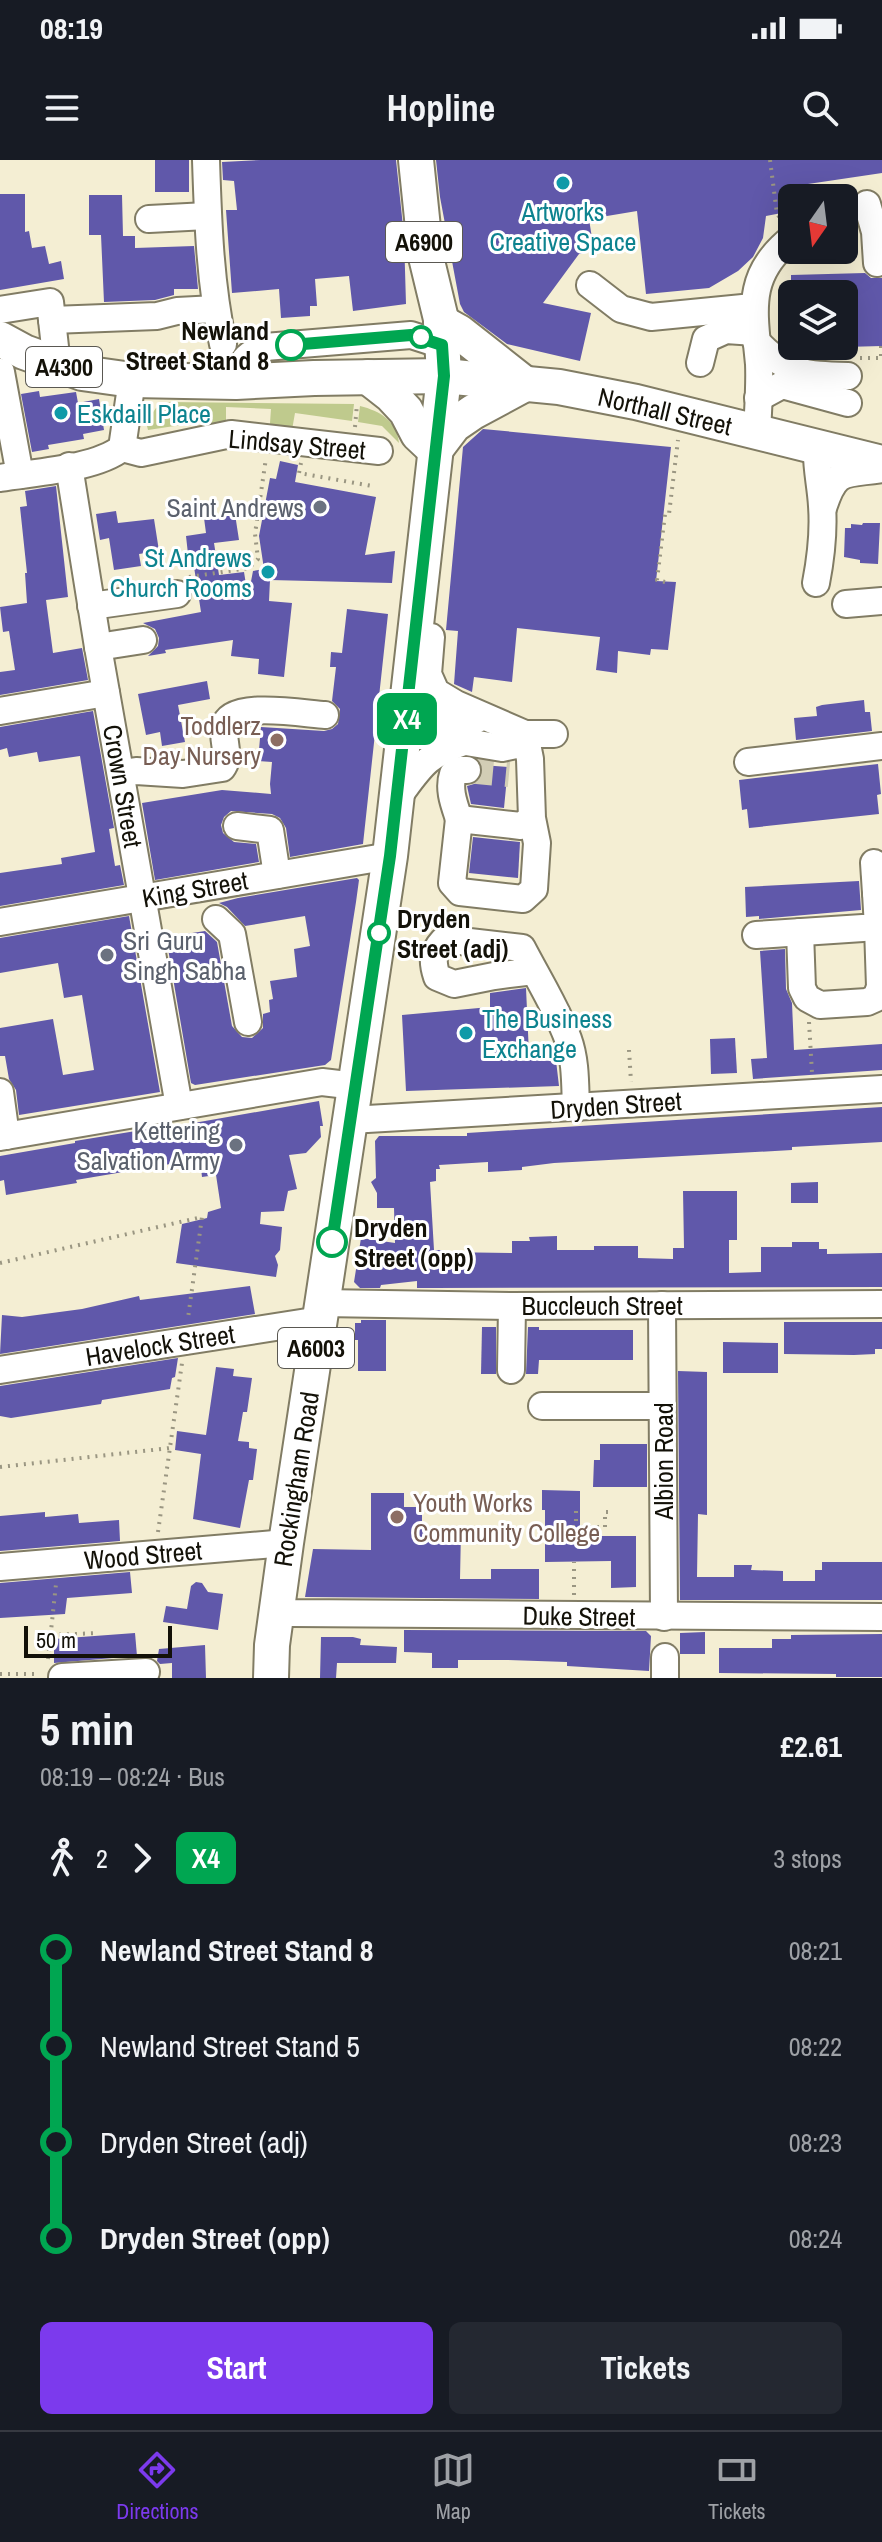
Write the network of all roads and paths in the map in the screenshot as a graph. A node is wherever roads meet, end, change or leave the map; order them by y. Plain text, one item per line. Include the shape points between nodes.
1 (206, 160) edge
2 (416, 160) edge
3 (770, 160) edge
4 (864, 205) edge
5 (207, 216) junction
6 (778, 216) edge
7 (149, 219) dead end
8 (778, 248) edge
9 (877, 263) dead end
10 (590, 285) dead end
11 (216, 309) junction
12 (0, 310) edge
13 (52, 320) junction
14 (755, 326) junction
15 (0, 339) edge
16 (223, 344) dead end
17 (881, 346) edge
18 (443, 348) junction
19 (881, 358) edge
20 (700, 363) dead end
21 (57, 365) junction
22 (1, 372) edge
23 (368, 377) junction
24 (132, 380) junction
25 (236, 382) junction
26 (525, 384) junction
27 (758, 398) junction
28 (757, 433) junction
29 (678, 440) dead end
30 (122, 448) junction
31 (817, 448) junction
32 (435, 450) junction
33 (379, 451) dead end
34 (280, 459) dead end
35 (294, 462) dead end
36 (69, 466) junction
37 (882, 466) edge
38 (10, 477) edge
39 (372, 486) dead end
40 (823, 508) junction
41 (665, 582) dead end
42 (816, 583) dead end
43 (177, 594) joint
44 (882, 601) edge
45 (420, 603) junction
46 (846, 604) dead end
47 (91, 606) junction
48 (143, 640) dead end
49 (98, 647) junction
50 (106, 693) junction
51 (0, 711) edge
52 (325, 715) dead end
53 (493, 721) junction
54 (407, 723) junction
55 (525, 734) junction
56 (554, 734) dead end
57 (464, 742) junction
58 (882, 746) edge
59 (748, 762) dead end
60 (467, 770) dead end
61 (122, 773) junction
62 (509, 774) dead end
63 (398, 797) junction
64 (532, 818) junction
65 (459, 819) junction
66 (237, 826) dead end
67 (390, 856) junction
68 (874, 863) dead end
69 (277, 875) junction
70 (879, 893) edge
71 (144, 898) junction
72 (213, 903) junction
73 (0, 922) edge
74 (878, 927) junction
75 (800, 932) junction
76 (756, 935) dead end
77 (534, 971) dead end
78 (248, 1022) dead end
79 (629, 1050) dead end
80 (356, 1086) junction
81 (882, 1089) edge
82 (0, 1092) edge
83 (631, 1104) junction
84 (179, 1106) junction
85 (576, 1108) junction
86 (350, 1120) junction
87 (3, 1137) edge
88 (0, 1263) edge
89 (882, 1304) edge
90 (662, 1305) junction
91 (512, 1306) junction
92 (321, 1312) junction
93 (185, 1340) junction
94 (0, 1370) edge
95 (511, 1370) dead end
96 (542, 1406) dead end
97 (662, 1406) junction
98 (170, 1448) junction
99 (0, 1467) edge
100 (576, 1511) dead end
101 (610, 1512) dead end
102 (576, 1527) junction
103 (603, 1527) junction
104 (574, 1536) dead end
105 (603, 1536) dead end
106 (286, 1543) junction
107 (155, 1555) junction
108 (59, 1562) junction
109 (574, 1562) dead end
110 (0, 1567) edge
111 (277, 1610) junction
112 (574, 1616) junction
113 (664, 1617) junction
114 (882, 1617) edge
115 (98, 1633) dead end
116 (51, 1635) junction
117 (52, 1670) edge
118 (0, 1674) edge
119 (132, 1674) edge
120 (271, 1678) edge

1 - 5 street
2 - 18 main road, A6900
3 - 6 path
4 - 9 street via 875,232
5 - 7 street
5 - 11 street
8 - 14 street via 761,275
10 - 14 street via 621,309 651,317
11 - 13 street
11 - 16 street
12 - 13 street via 50,302
13 - 21 street
14 - 20 street via 706,339
14 - 27 street
14 - 27 street via 769,354 785,367 848,390 782,385
15 - 21 main road, A4300
17 - 19 path
18 - 23 main road, A4300
18 - 25 street via 411,335 265,347 243,361
18 - 26 main road, Northall Street / A4300
18 - 26 main road via 459,332
18 - 32 main road, Rockingham Road / A6003
21 - 24 main road, A4300
22 - 38 street
23 - 25 main road, A4300
23 - 32 main road via 406,411 418,434
24 - 25 main road, A4300
24 - 30 street
26 - 28 main road, Northall Street / A4300 via 636,402
26 - 32 main road via 454,425
27 - 28 street
28 - 31 main road, Northall Street / A4300
29 - 41 path via 657,580
30 - 33 street, Lindsay Street via 141,453 231,434
30 - 36 street, Lindsay Street via 96,463
31 - 37 main road, Northall Street / A4300
31 - 40 street
32 - 45 main road, Rockingham Road / A6003
34 - 43 path via 266,457 255,534 258,559 249,568 174,579
35 - 39 path via 301,463 299,473
36 - 38 street, Lindsay Street
36 - 47 street, Crown Street
37 - 40 street via 837,478
40 - 42 street
43 - 47 street
44 - 46 street
45 - 53 street via 432,626 428,674 436,692
45 - 54 main road, Rockingham Road / A6003
47 - 49 street, Crown Street
48 - 49 street
49 - 50 street, Crown Street
50 - 51 street
50 - 61 street, Crown Street
52 - 61 street via 239,711 225,725 227,760 222,768 183,774
53 - 54 street
53 - 55 street
54 - 57 street
54 - 63 main road, Rockingham Road / A6003
55 - 56 street
55 - 57 street via 516,745 502,748
55 - 64 street
57 - 63 street via 439,750 423,763
58 - 59 street
60 - 65 street via 453,774 451,781
61 - 71 street, Crown Street
62 - 64 street via 517,786 515,812
63 - 67 main road, Rockingham Road / A6003
64 - 65 street via 521,826
64 - 65 street via 537,843 534,889 523,899 460,892 452,883
66 - 69 street via 270,830
67 - 69 street, King Street
67 - 80 main road, Rockingham Road / A6003
68 - 70 street
69 - 72 street, King Street
70 - 74 street
71 - 72 street, King Street
71 - 73 street, King Street
71 - 84 street, Crown Street
72 - 78 street via 232,934
74 - 75 street
74 - 75 street via 880,987 876,998 867,1002 820,1005 807,998
75 - 76 street
77 - 85 street via 568,1038
79 - 83 path
80 - 84 street via 322,1082
80 - 86 main road, Rockingham Road / A6003
81 - 83 street, Dryden Street
82 - 87 street
83 - 85 street, Dryden Street
84 - 87 street
85 - 86 street, Dryden Street
86 - 92 main road, Rockingham Road / A6003
88 - 93 path via 202,1217
89 - 90 street, Buccleuch Street
90 - 91 street, Buccleuch Street
90 - 97 street, Albion Road
91 - 92 street, Buccleuch Street
91 - 95 street
92 - 93 street, Havelock Street
92 - 106 main road, Rockingham Road / A6003
93 - 94 street, Havelock Street
93 - 98 path
96 - 97 street
97 - 113 street, Albion Road
98 - 99 path
98 - 107 path
100 - 102 path
101 - 103 path via 605,1512
102 - 103 path
102 - 104 path
103 - 105 path
106 - 107 street, Wood Street
106 - 111 main road, Rockingham Road / A6003
107 - 108 street, Wood Street
108 - 110 street, Wood Street
108 - 116 path
109 - 112 path
111 - 112 street, Duke Street
111 - 120 main road, Rockingham Road / A6003
112 - 113 street, Duke Street
113 - 114 street, Duke Street
115 - 116 path
116 - 117 path
117 - 118 path
117 - 119 street

